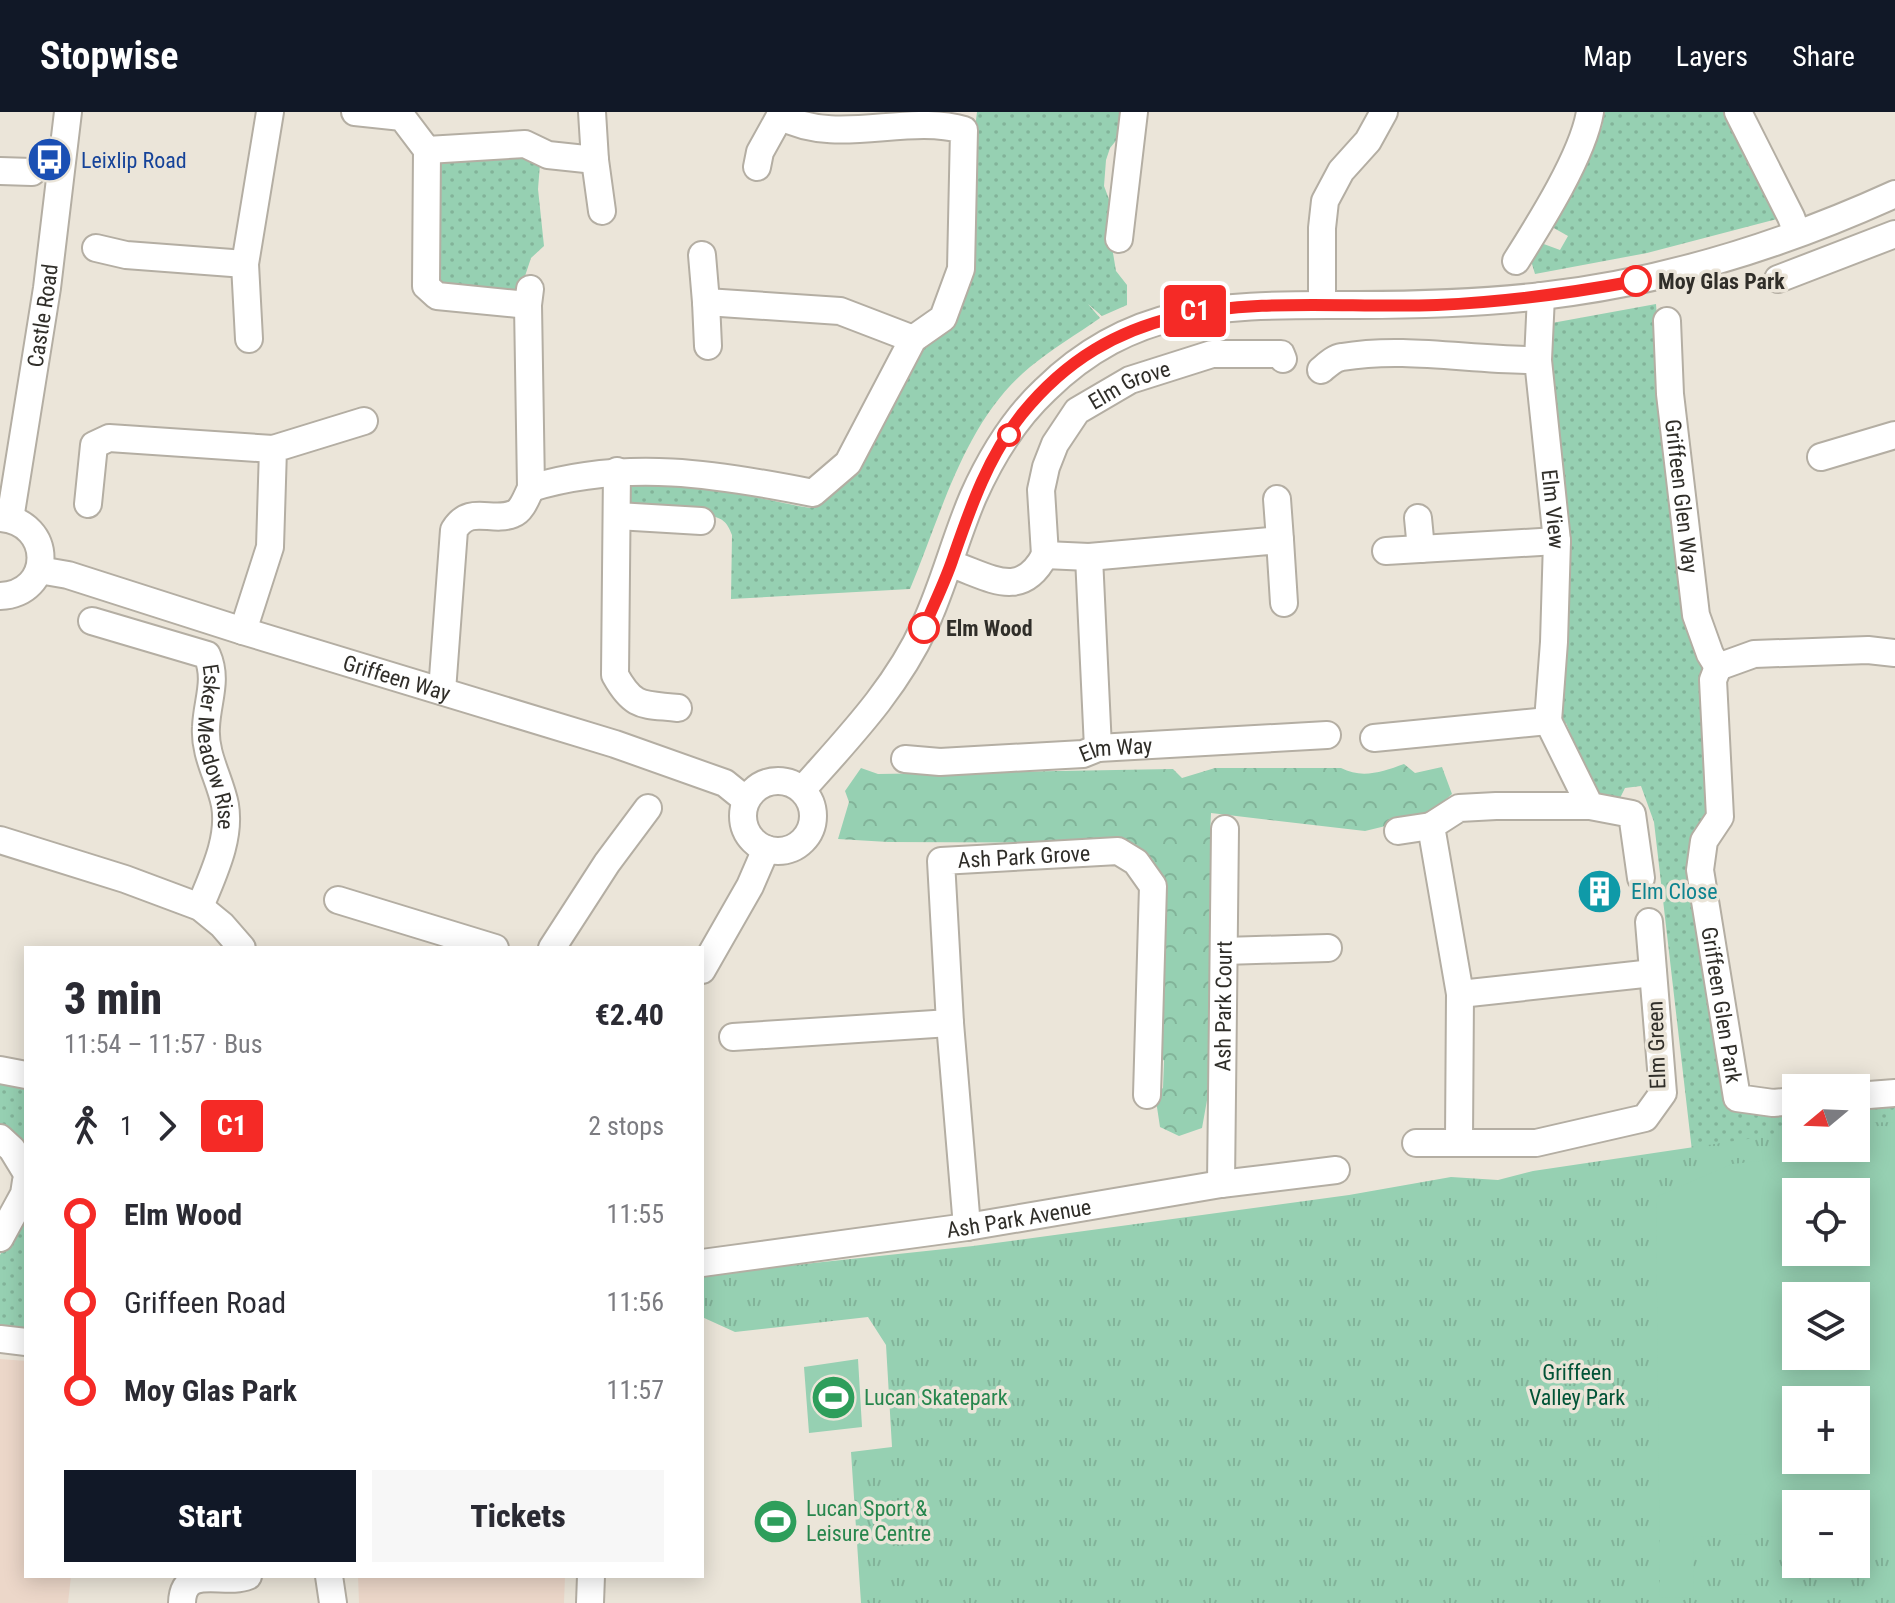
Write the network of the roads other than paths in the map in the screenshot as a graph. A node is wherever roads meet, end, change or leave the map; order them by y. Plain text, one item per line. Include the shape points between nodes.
1 (68, 112) edge
2 (270, 112) edge
3 (355, 112) edge
4 (592, 112) edge
5 (1134, 112) edge
6 (1384, 112) edge
7 (1590, 112) edge
8 (1738, 112) edge
9 (402, 114) edge
10 (781, 114) edge
11 (965, 121) edge
12 (427, 150) junction
13 (595, 160) junction
14 (757, 167) dead end
15 (0, 171) edge
16 (32, 172) dead end
17 (1895, 194) edge
18 (602, 211) dead end
19 (1797, 233) junction
20 (1895, 234) edge
21 (1119, 239) dead end
22 (96, 248) dead end
23 (702, 255) dead end
24 (1516, 261) dead end
25 (245, 264) junction
26 (1795, 282) dead end
27 (1541, 296) junction
28 (706, 302) junction
29 (1322, 305) junction
30 (1667, 321) dead end
31 (249, 339) dead end
32 (913, 339) junction
33 (708, 346) dead end
34 (1283, 359) dead end
35 (1538, 360) junction
36 (1321, 370) dead end
37 (364, 421) dead end
38 (1895, 435) edge
39 (273, 449) junction
40 (1821, 457) dead end
41 (617, 471) junction
42 (531, 488) junction
43 (1277, 499) dead end
44 (88, 504) dead end
45 (617, 516) junction
46 (5, 518) edge
47 (1418, 518) dead end
48 (701, 521) dead end
49 (1280, 540) junction
50 (1557, 541) junction
51 (1421, 549) junction
52 (1386, 551) dead end
53 (1045, 555) junction
54 (1089, 557) junction
55 (951, 564) junction
56 (39, 570) junction
57 (0, 596) edge
58 (1284, 603) dead end
59 (92, 621) dead end
60 (243, 631) junction
61 (1895, 653) edge
62 (1718, 667) junction
63 (442, 691) junction
64 (678, 708) dead end
65 (1548, 721) junction
66 (1327, 735) dead end
67 (1374, 738) dead end
68 (1098, 748) junction
69 (919, 751) dead end
70 (803, 789) junction
71 (746, 800) junction
72 (1590, 806) junction
73 (648, 808) dead end
74 (1431, 826) junction
75 (1225, 829) dead end
76 (1398, 831) dead end
77 (0, 840) edge
78 (766, 849) junction
79 (1641, 878) dead end
80 (338, 900) dead end
81 (200, 907) junction
82 (1649, 922) dead end
83 (464, 943) edge
84 (240, 946) edge
85 (553, 946) edge
86 (1328, 948) dead end
87 (1224, 951) junction
88 (704, 966) edge
89 (1653, 973) junction
90 (1460, 994) junction
91 (950, 1023) junction
92 (733, 1037) dead end
93 (0, 1070) edge
94 (24, 1075) edge
95 (1895, 1093) edge
96 (1147, 1095) dead end
97 (1870, 1095) edge
98 (1782, 1102) edge
99 (0, 1138) edge
100 (1459, 1141) junction
101 (1416, 1143) dead end
102 (24, 1169) edge
103 (1336, 1170) dead end
104 (1221, 1184) junction
105 (24, 1194) edge
106 (967, 1227) junction
107 (0, 1238) edge
108 (704, 1263) edge
109 (0, 1339) edge
110 (24, 1342) edge
111 (209, 1578) edge
112 (329, 1578) edge
113 (591, 1578) edge
114 (182, 1603) edge
115 (333, 1603) edge
116 (590, 1603) edge

1 - 46 street, Castle Road via 47,288
2 - 25 street
3 - 9 street
4 - 13 street
5 - 21 street
6 - 29 street via 1325,201
7 - 24 street via 1566,174
8 - 19 street
9 - 12 street
10 - 11 street via 792,122 846,131
10 - 14 street
11 - 32 street via 961,269 943,318
12 - 13 street via 525,144 548,155
12 - 42 street via 426,286 437,296 529,297
13 - 18 street
15 - 16 street
17 - 19 street
19 - 27 street via 1724,260 1647,279
20 - 26 street
22 - 25 street
23 - 28 street
25 - 31 street
27 - 29 street via 1439,305
27 - 35 street, Elm View
28 - 32 street via 840,311
28 - 33 street
29 - 55 street via 1194,311 1111,340 1082,359 1021,415 997,452 973,497
30 - 62 street, Griffeen Glen Way via 1670,394 1696,615
32 - 41 street via 848,463 813,493 731,477
34 - 53 street, Elm Grove via 1281,354 1212,354 1130,380 1077,411 1046,467 1041,490
35 - 36 street via 1338,357
35 - 50 street, Elm View
37 - 39 street
38 - 40 street
39 - 44 street via 109,438 94,445
39 - 60 street via 270,547
41 - 42 street
41 - 45 street
42 - 63 street via 513,514 471,516 454,530
43 - 49 street
45 - 48 street
45 - 64 street via 615,675 638,704
46 - 56 street via 33,532 39,544
47 - 51 street
49 - 54 street
49 - 58 street
50 - 51 street
50 - 65 street, Elm View
51 - 52 street
53 - 54 street
53 - 55 street via 1037,571 1022,582
54 - 68 street
55 - 70 street via 924,628 893,682
56 - 57 street via 25,589
56 - 60 street, Griffeen Way
59 - 81 street, Esker Meadow Rise via 197,651 207,655 213,668 205,729 225,807 223,844
60 - 63 street, Griffeen Way
61 - 62 street via 1754,654
62 - 98 street, Griffeen Glen Park via 1713,680 1720,817 1704,841 1700,870 1737,1098
63 - 71 street, Griffeen Way via 674,764 725,783
65 - 67 street
65 - 72 street
66 - 68 street, Elm Way
68 - 69 street, Elm Way via 1083,754 940,762
70 - 71 street via 772,781
70 - 78 street via 813,811 808,835 789,850
71 - 78 street via 747,834
72 - 74 street via 1459,808
72 - 79 street via 1632,814
73 - 85 street
74 - 76 street
74 - 90 street
75 - 87 street, Ash Park Court
77 - 81 street
78 - 88 street
80 - 83 street
81 - 84 street
82 - 89 street, Elm Green
86 - 87 street
87 - 104 street, Ash Park Court
89 - 90 street
89 - 100 street, Elm Green via 1663,1093 1645,1118 1536,1143
90 - 100 street
91 - 92 street
91 - 96 street, Ash Park Grove via 941,861 1118,851 1136,862 1153,886
91 - 106 street, Ash Park Grove
93 - 94 street
95 - 97 street
99 - 102 street
100 - 101 street, Elm Green
103 - 104 street, Ash Park Avenue
104 - 106 street, Ash Park Avenue
105 - 107 street
106 - 108 street, Ash Park Avenue
109 - 110 street
111 - 114 street via 196,1579 182,1590
112 - 115 street
113 - 116 street

